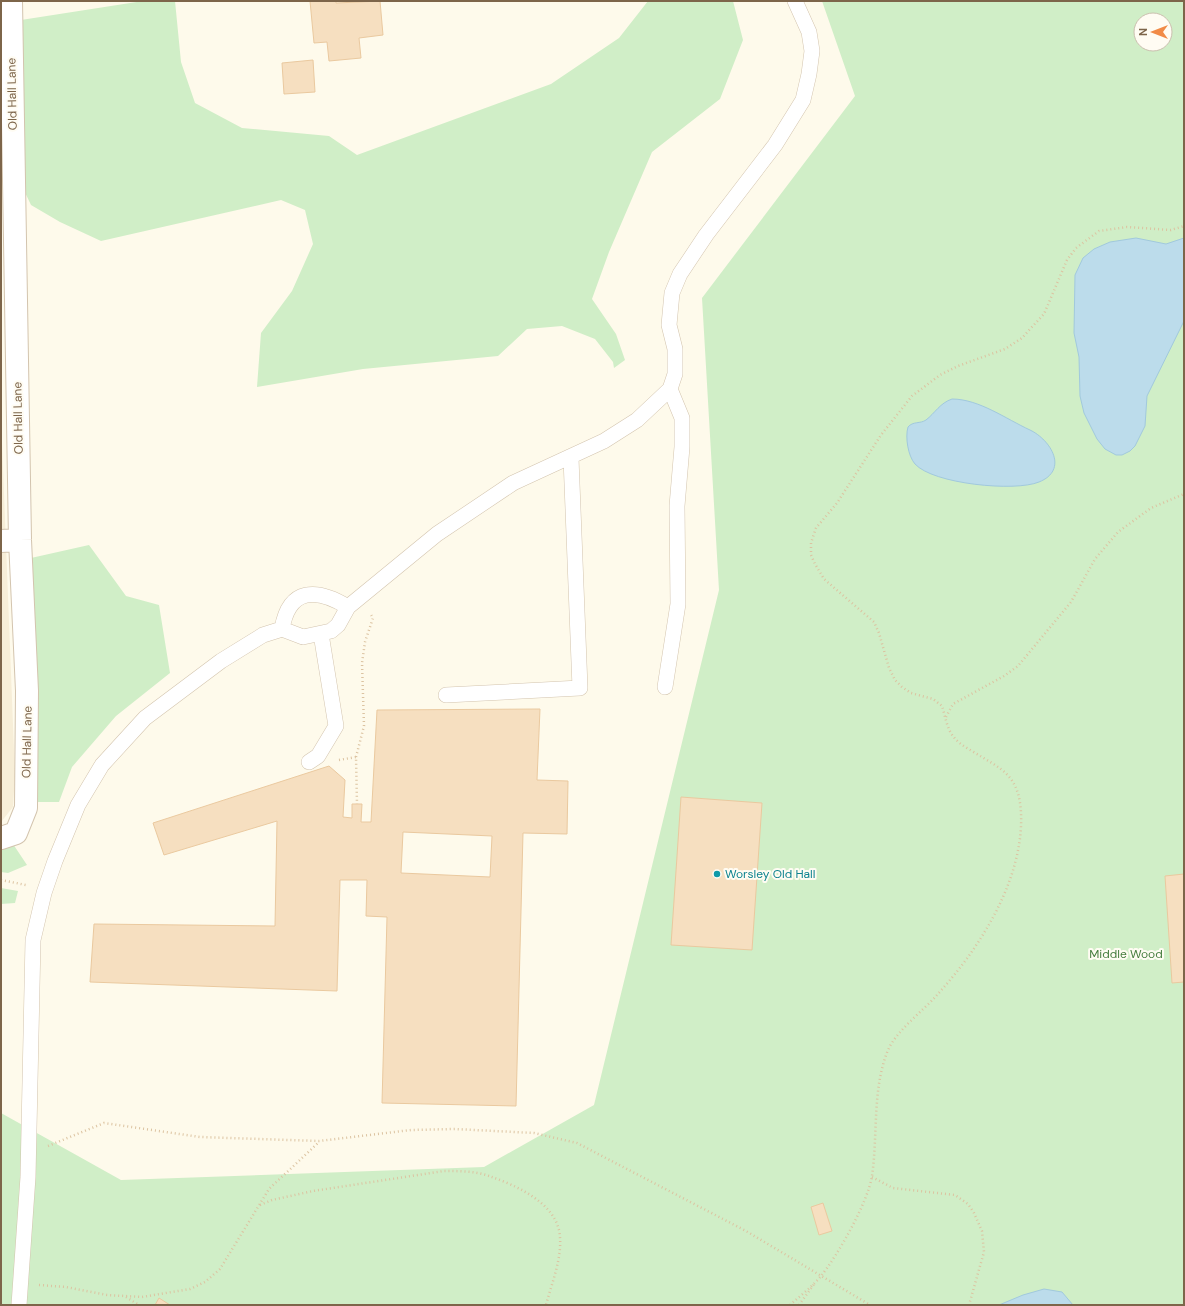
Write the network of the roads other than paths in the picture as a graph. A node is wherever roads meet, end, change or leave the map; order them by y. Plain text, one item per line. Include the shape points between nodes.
1 (11, 1) edge
2 (796, 1) edge
3 (670, 389) junction
4 (571, 458) junction
5 (10, 540) edge
6 (348, 607) junction
7 (282, 629) junction
8 (322, 634) junction
9 (665, 687) dead end
10 (446, 696) dead end
11 (314, 759) road end
12 (8, 836) edge
13 (19, 1305) edge

1 - 5 street, Old Hall Lane
2 - 3 lane via 812,51 803,100 775,145 706,235 680,274 672,293 669,325 675,349 675,374
3 - 4 lane via 637,420
3 - 9 lane via 682,418 682,447 677,506 678,604
4 - 6 lane via 512,483 437,534
4 - 10 lane via 580,688
5 - 12 street, Old Hall Lane via 27,691 26,808
6 - 7 lane via 330,596 309,595 298,598 290,604 284,614
6 - 8 lane via 338,625 332,631
7 - 8 lane via 297,636
7 - 13 lane via 263,635 221,661 145,718 102,764 78,805 55,860 36,924 32,959 28,1155
8 - 11 lane via 336,726

